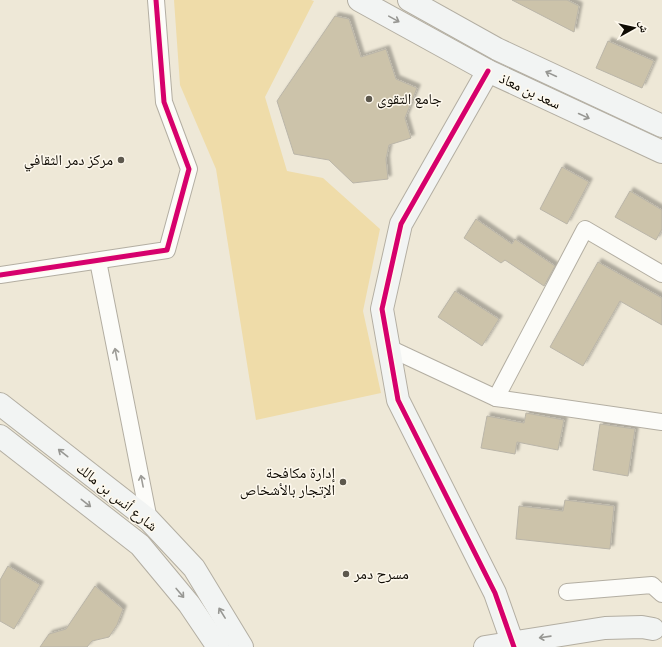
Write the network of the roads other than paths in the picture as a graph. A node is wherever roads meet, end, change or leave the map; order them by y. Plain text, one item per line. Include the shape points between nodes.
1 (156, 0) edge
2 (359, 0) edge
3 (410, 0) edge
4 (488, 72) junction
5 (662, 126) edge
6 (662, 152) edge
7 (98, 261) junction
8 (662, 274) edge
9 (0, 275) edge
10 (389, 348) junction
11 (496, 398) junction
12 (0, 404) edge
13 (662, 422) edge
14 (0, 436) edge
15 (149, 520) junction
16 (567, 592) dead end
17 (662, 594) edge
18 (658, 628) edge
19 (238, 640) edge
20 (513, 644) edge
21 (218, 647) edge
22 (254, 647) edge
23 (485, 647) edge
24 (567, 647) edge

1 - 7 street via 164,102 189,169 167,250
2 -> 4 main road, سعد بن معاذ
5 -> 3 main road, سعد بن معاذ via 497,49
4 -> 6 main road, سعد بن معاذ
4 - 10 main road via 401,224 382,309
7 - 9 street
15 -> 7 street
8 - 11 street via 585,229
10 - 11 street
10 - 20 main road via 398,400 495,593
11 - 13 street
15 -> 12 main road, شارع أنس بن مالك
14 -> 21 main road, شارع أنس بن مالك via 140,545 190,604
19 -> 15 main road, شارع أنس بن مالك via 194,568
16 - 17 street via 652,585
18 -> 20 main road via 605,628
18 - 24 main road
19 - 22 main road
20 - 23 main road

